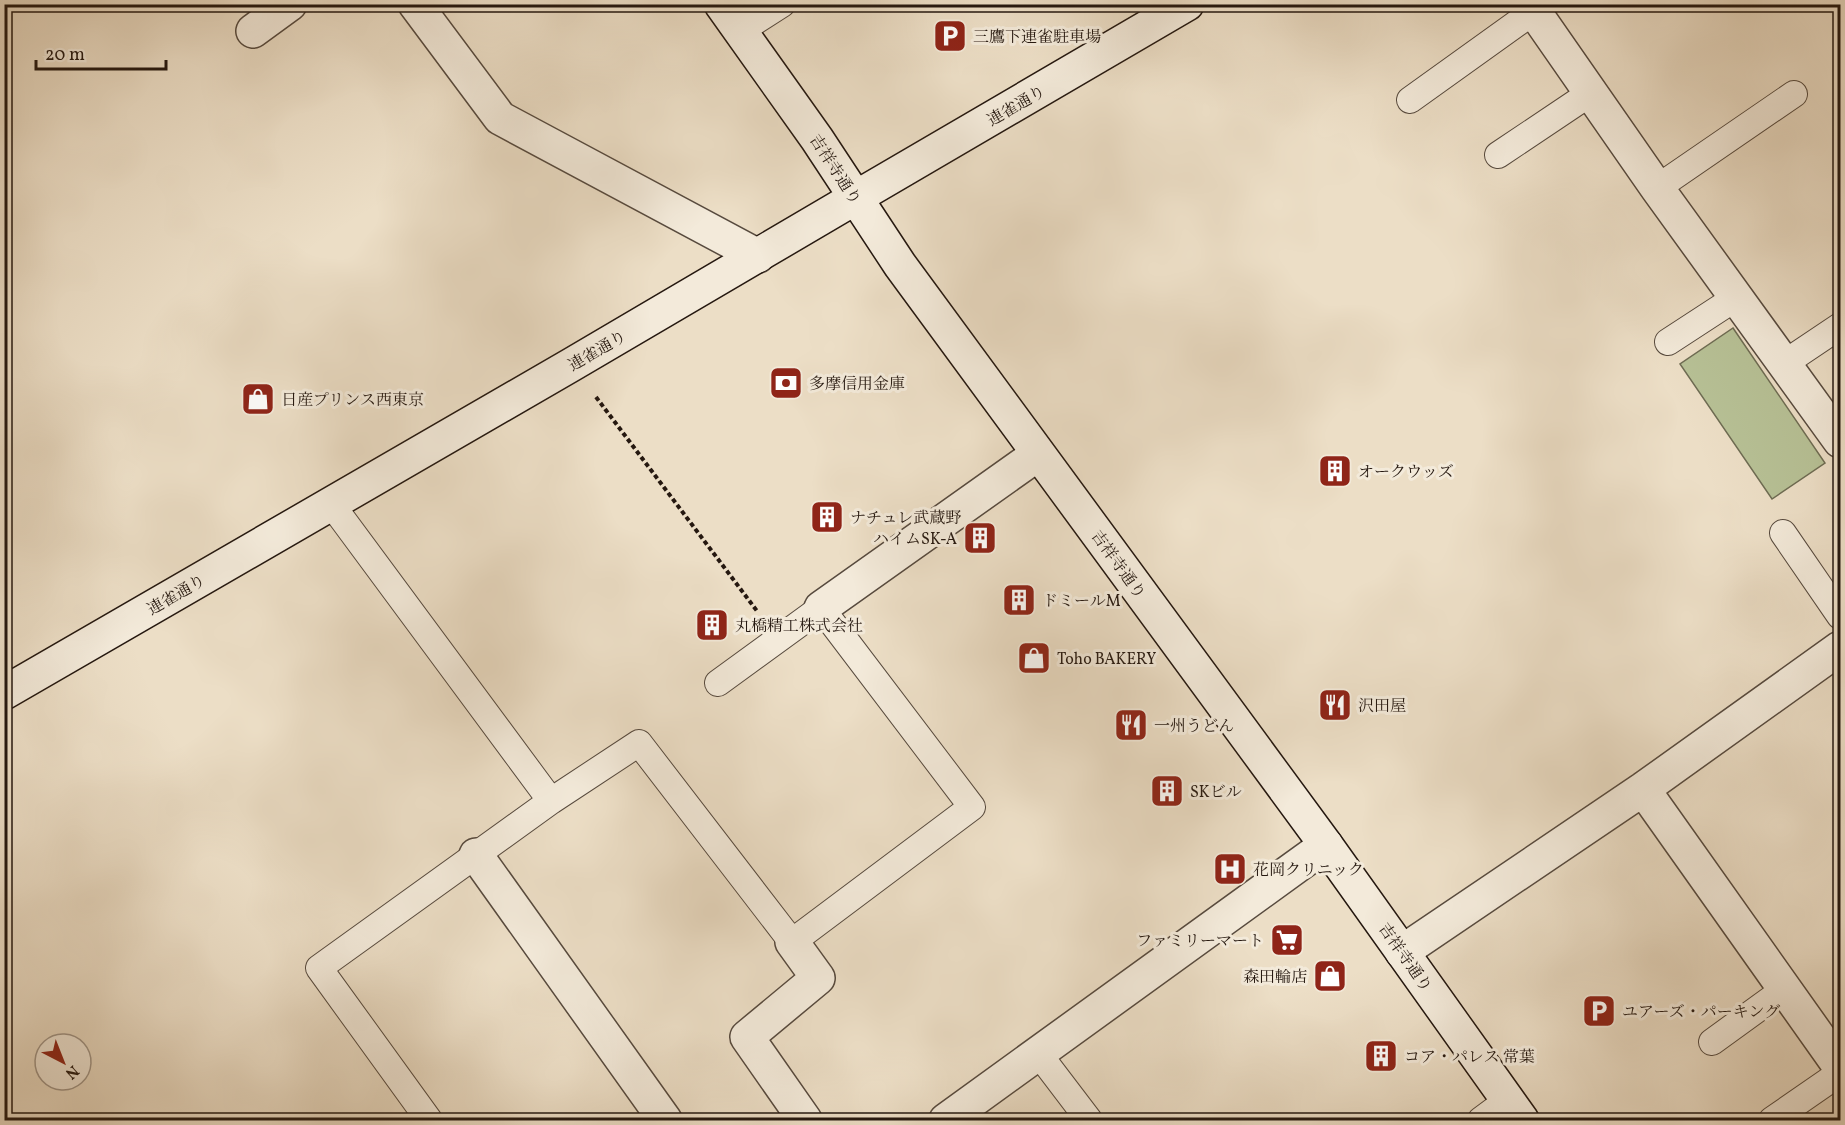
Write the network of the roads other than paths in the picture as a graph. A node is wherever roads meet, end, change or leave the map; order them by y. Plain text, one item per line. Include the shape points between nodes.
1 (290, 4) edge
2 (415, 4) edge
3 (721, 4) edge
4 (782, 4) edge
5 (1187, 4) edge
6 (1531, 8) edge
7 (254, 31) dead end
8 (741, 31) junction
9 (1592, 92) junction
10 (1794, 94) dead end
11 (1410, 100) dead end
12 (1498, 155) dead end
13 (1657, 188) junction
14 (855, 198) junction
15 (758, 256) junction
16 (1737, 297) junction
17 (1840, 326) edge
18 (1668, 342) dead end
19 (1785, 363) junction
20 (1840, 441) edge
21 (1038, 454) junction
22 (332, 505) junction
23 (1783, 533) dead end
24 (821, 608) junction
25 (1840, 616) edge
26 (1840, 648) edge
27 (718, 683) dead end
28 (4, 693) edge
29 (1643, 789) junction
30 (551, 801) junction
31 (1326, 845) junction
32 (476, 855) junction
33 (792, 942) junction
34 (1402, 952) junction
35 (1785, 989) junction
36 (1712, 1042) dead end
37 (1038, 1053) junction
38 (1840, 1067) edge
39 (1840, 1073) edge
40 (1515, 1110) edge
41 (429, 1120) edge
42 (665, 1120) edge
43 (805, 1120) edge
44 (946, 1120) edge
45 (1089, 1120) edge
46 (1480, 1120) edge
47 (1772, 1120) edge

1 - 7 street
2 - 15 street via 500,118
3 - 8 street, 吉祥寺通り
4 - 8 lane
5 - 14 street, 連雀通り
6 - 9 street
6 - 11 lane
8 - 14 street, 吉祥寺通り
9 - 12 lane
9 - 13 street
10 - 13 lane
13 - 16 street
14 - 15 street, 連雀通り
14 - 21 street, 吉祥寺通り
15 - 22 street, 連雀通り
16 - 18 lane
16 - 19 street
17 - 19 lane
19 - 20 street
21 - 24 street
21 - 31 street, 吉祥寺通り
22 - 28 street, 連雀通り
22 - 30 lane
23 - 25 lane
24 - 27 lane
24 - 33 lane via 972,807
26 - 29 street
29 - 34 street
29 - 35 street
30 - 32 lane
30 - 33 lane via 639,742
31 - 34 street, 吉祥寺通り
31 - 37 street
32 - 41 lane via 319,969
32 - 42 street
33 - 43 street via 818,978 747,1037
34 - 40 street, 吉祥寺通り
35 - 36 lane
35 - 38 street
37 - 44 street
37 - 45 lane
39 - 47 lane
40 - 46 lane

